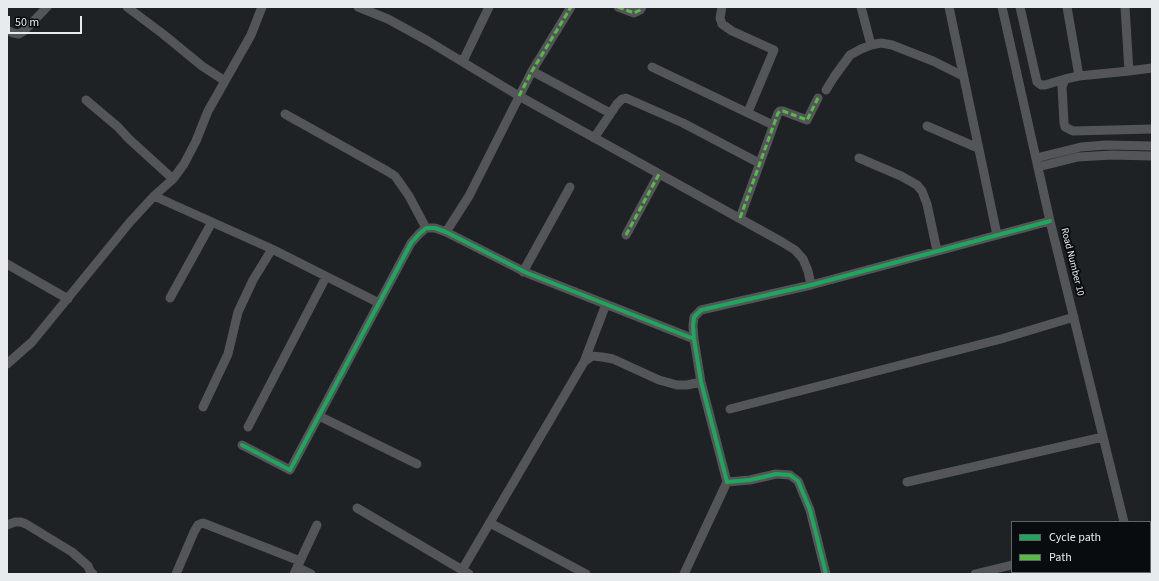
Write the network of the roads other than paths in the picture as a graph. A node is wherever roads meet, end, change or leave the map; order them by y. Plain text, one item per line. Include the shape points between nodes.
1 (47, 7) edge
2 (127, 7) edge
3 (262, 7) edge
4 (358, 7) edge
5 (489, 7) edge
6 (571, 7) edge
7 (618, 7) edge
8 (642, 7) edge
9 (722, 7) edge
10 (860, 7) edge
11 (949, 7) edge
12 (1002, 7) edge
13 (1020, 7) edge
14 (1067, 7) edge
15 (1124, 7) edge
16 (7, 30) edge
17 (871, 45) junction
18 (463, 61) junction
19 (652, 67) dead end
20 (1152, 68) edge
21 (532, 71) junction
22 (1129, 71) junction
23 (963, 76) junction
24 (1078, 76) junction
25 (1065, 80) junction
26 (225, 81) junction
27 (826, 90) dead end
28 (519, 96) junction
29 (818, 98) dead end
30 (86, 100) dead end
31 (748, 112) junction
32 (610, 113) junction
33 (285, 114) dead end
34 (773, 125) junction
35 (927, 126) dead end
36 (1152, 129) edge
37 (1073, 131) junction
38 (594, 138) junction
39 (1152, 146) edge
40 (1076, 147) junction
41 (978, 148) junction
42 (1152, 156) edge
43 (1078, 157) junction
44 (859, 158) dead end
45 (1037, 162) junction
46 (759, 163) junction
47 (659, 174) junction
48 (173, 179) junction
49 (570, 188) dead end
50 (154, 196) junction
51 (740, 218) junction
52 (1050, 221) junction
53 (212, 222) junction
54 (426, 228) junction
55 (446, 232) junction
56 (626, 235) dead end
57 (997, 235) junction
58 (272, 249) junction
59 (937, 251) junction
60 (7, 264) edge
61 (523, 272) junction
62 (326, 277) junction
63 (811, 285) junction
64 (170, 298) dead end
65 (68, 299) junction
66 (379, 302) junction
67 (606, 304) junction
68 (1074, 318) junction
69 (694, 339) junction
70 (8, 362) edge
71 (584, 362) junction
72 (701, 382) junction
73 (203, 407) dead end
74 (730, 409) dead end
75 (319, 416) junction
76 (248, 427) dead end
77 (1103, 437) junction
78 (242, 445) dead end
79 (417, 464) dead end
80 (727, 482) junction
81 (906, 482) dead end
82 (357, 508) dead end
83 (1124, 521) edge
84 (490, 523) junction
85 (7, 525) edge
86 (317, 525) dead end
87 (1011, 565) edge
88 (297, 568) edge
89 (465, 572) edge
90 (93, 574) edge
91 (176, 574) edge
92 (311, 574) edge
93 (586, 574) edge
94 (684, 574) edge
95 (826, 574) edge
96 (975, 574) edge

1 - 16 street via 19,34
2 - 26 street
3 - 26 street via 251,35
4 - 18 street via 388,19
5 - 18 street
6 - 21 street
7 - 8 street via 634,13
9 - 31 street via 722,24 774,50
10 - 17 street
11 - 23 street
12 - 45 street, Road Number 10
13 - 25 street via 1037,82 1045,85
14 - 24 street
15 - 22 street
17 - 23 street via 892,45
17 - 27 street via 850,55
18 - 28 street
19 - 31 street
20 - 22 street
21 - 28 street
21 - 32 street
22 - 24 street
23 - 41 street
24 - 25 street
25 - 37 street via 1062,87 1064,123 1065,127
26 - 48 street via 187,158
28 - 38 street
28 - 55 street via 470,196
29 - 34 street via 807,120 780,111
30 - 48 street
31 - 34 street
32 - 38 street
32 - 46 street via 622,99 630,100 683,123
33 - 54 street via 395,176
34 - 46 street
35 - 41 street
36 - 37 street
37 - 40 street
38 - 47 street
39 - 40 street
40 - 43 street
40 - 45 street
41 - 57 street
42 - 43 street
43 - 45 street
44 - 59 street via 917,185 926,204
45 - 52 street, Road Number 10
46 - 51 street
47 - 51 street
47 - 56 street
48 - 50 street
49 - 61 street
50 - 53 street
50 - 65 street
51 - 63 street via 795,250 803,259
52 - 57 street
52 - 68 street, Road Number 10
53 - 58 street
53 - 64 street
54 - 55 street
54 - 66 street via 411,243
55 - 61 street
57 - 59 street
58 - 62 street
58 - 73 street via 238,312 228,354
59 - 63 street
60 - 65 street
61 - 67 street
62 - 66 street
62 - 76 street
63 - 69 street via 701,310 693,322
65 - 70 street via 32,342
66 - 75 street
67 - 69 street
67 - 71 street
68 - 74 street
68 - 77 street, Road Number 10
69 - 72 street
71 - 72 street via 592,356 602,357 613,359 659,380 687,385
71 - 84 street
72 - 80 street
75 - 78 street via 290,470
75 - 79 street
77 - 81 street
77 - 83 street, Road Number 10
80 - 94 street
80 - 95 street via 776,474 790,475 798,481 810,510
82 - 89 street
84 - 89 street
84 - 93 street
85 - 90 street via 15,522 26,524 72,552
86 - 88 street
87 - 96 street
88 - 91 street via 203,523 194,532
88 - 92 street

